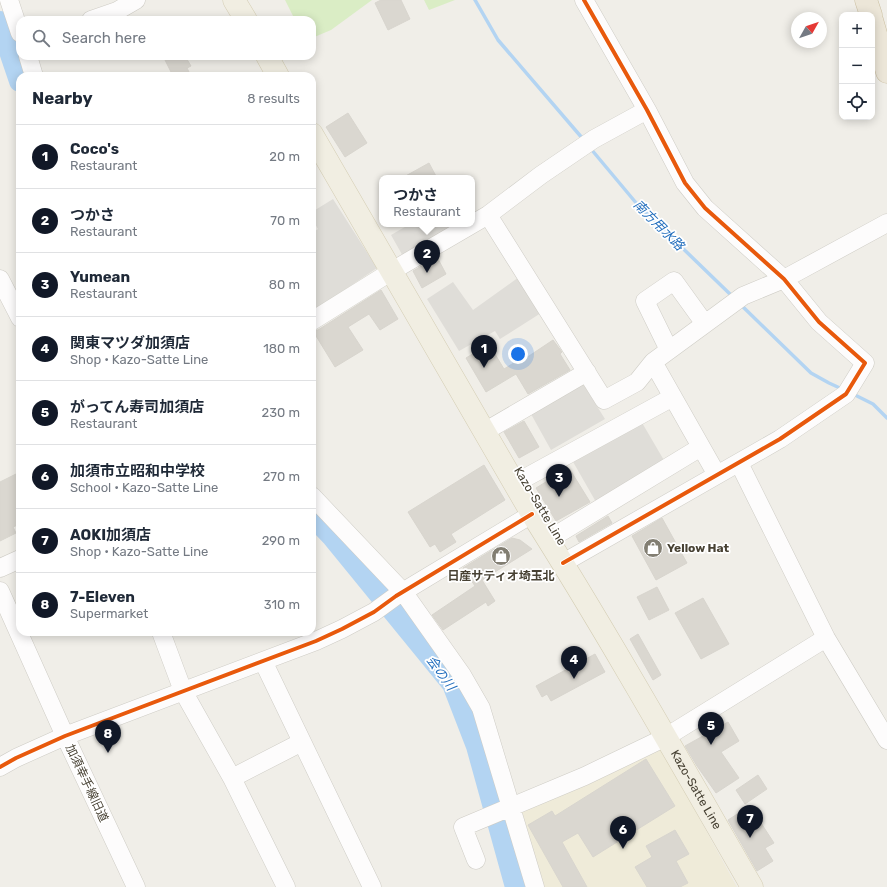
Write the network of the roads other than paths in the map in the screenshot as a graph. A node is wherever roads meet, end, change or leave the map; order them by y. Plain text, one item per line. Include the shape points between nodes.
1 (9, 0) edge
2 (136, 0) edge
3 (234, 0) edge
4 (584, 0) edge
5 (866, 0) edge
6 (870, 12) edge
7 (103, 16) edge
8 (244, 16) edge
9 (16, 21) edge
10 (875, 30) edge
11 (29, 60) edge
12 (269, 60) edge
13 (33, 72) edge
14 (276, 72) edge
15 (887, 72) edge
16 (647, 110) junction
17 (316, 141) edge
18 (488, 215) junction
19 (475, 223) edge
20 (887, 223) edge
21 (467, 227) edge
22 (392, 271) junction
23 (0, 279) edge
24 (784, 280) junction
25 (16, 310) edge
26 (316, 318) edge
27 (705, 324) junction
28 (669, 350) junction
29 (653, 362) junction
30 (587, 372) junction
31 (673, 397) junction
32 (484, 432) junction
33 (701, 447) junction
34 (739, 463) junction
35 (717, 475) junction
36 (514, 484) junction
37 (316, 500) edge
38 (532, 514) junction
39 (548, 540) junction
40 (16, 561) edge
41 (563, 563) junction
42 (0, 568) edge
43 (0, 591) edge
44 (400, 595) junction
45 (16, 627) edge
46 (20, 636) edge
47 (162, 636) edge
48 (826, 638) junction
49 (263, 661) junction
50 (183, 691) junction
51 (65, 736) junction
52 (666, 737) junction
53 (887, 740) edge
54 (302, 742) junction
55 (0, 767) edge
56 (232, 778) junction
57 (512, 807) junction
58 (476, 860) dead end
59 (136, 887) edge
60 (286, 887) edge
61 (372, 887) edge
62 (536, 887) edge
63 (752, 887) edge

1 - 9 street
2 - 7 street
3 - 8 main road
4 - 16 street
5 - 6 highway
10 - 15 highway
11 - 13 street
12 - 14 main road
16 - 18 street via 594,139
16 - 24 street via 685,183 705,208
17 - 22 main road, Kazo-Satte Line
18 - 19 street
18 - 30 street
20 - 24 street
21 - 22 street
22 - 26 street
22 - 32 main road, Kazo-Satte Line
23 - 25 street
24 - 27 street via 743,296
24 - 34 street via 819,322 865,363 846,394 780,439
27 - 28 street
27 - 28 street via 674,281 645,301
28 - 29 street
29 - 30 street via 637,382 604,400
29 - 31 street
30 - 32 street
31 - 33 street
31 - 36 street
32 - 36 main road, Kazo-Satte Line
33 - 35 street
33 - 39 street
34 - 35 street
34 - 48 street
35 - 41 street
36 - 38 main road, Kazo-Satte Line
37 - 44 street
38 - 39 main road, Kazo-Satte Line
38 - 44 street
39 - 41 main road, Kazo-Satte Line
40 - 42 street
41 - 52 main road, Kazo-Satte Line
43 - 45 street, 加須幸手線旧道
44 - 49 street via 342,629
44 - 57 street via 462,675 481,708
46 - 51 street, 加須幸手線旧道
47 - 50 street
48 - 52 street
48 - 53 street
49 - 50 street
49 - 54 street
50 - 51 street
50 - 56 street
51 - 55 street
51 - 59 street, 加須幸手線旧道
52 - 57 street
52 - 63 main road, Kazo-Satte Line
54 - 56 street
54 - 61 street
56 - 60 street
57 - 58 street via 463,827
57 - 62 street

